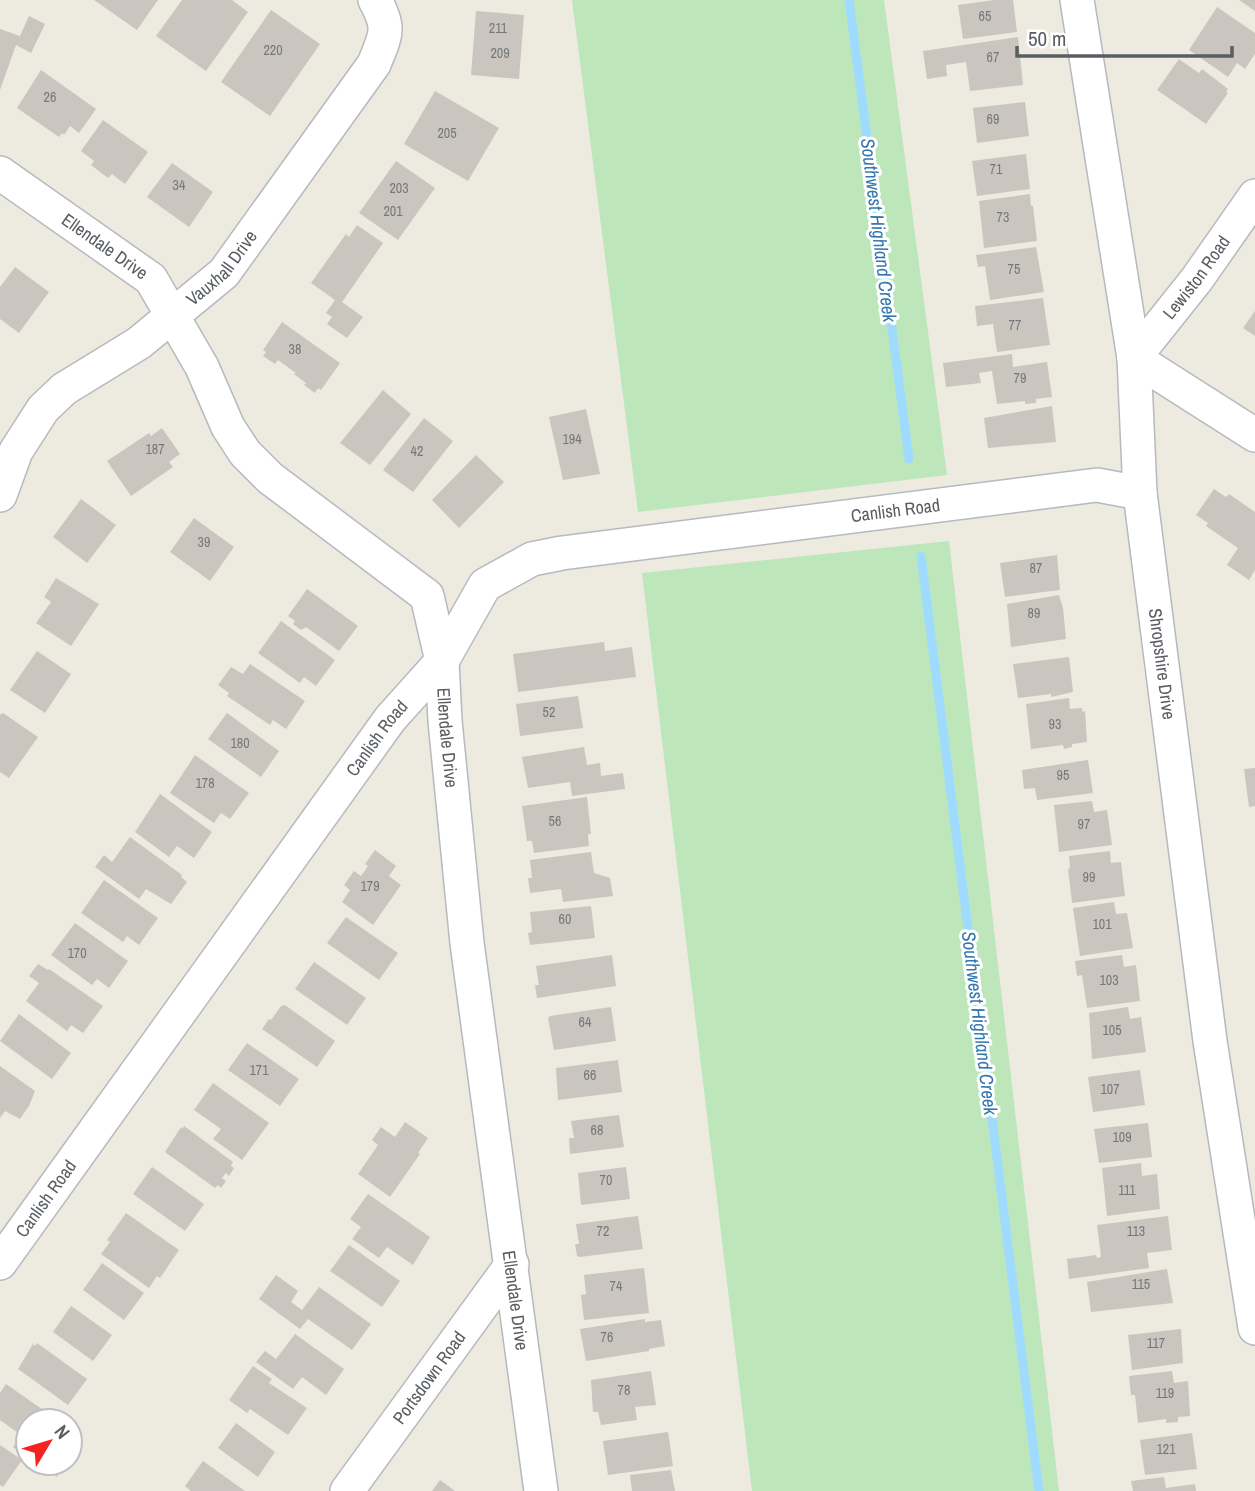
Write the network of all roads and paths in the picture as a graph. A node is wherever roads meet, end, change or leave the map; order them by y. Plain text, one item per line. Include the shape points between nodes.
1 (375, 0) edge
2 (1077, 0) edge
3 (0, 173) edge
4 (1255, 196) edge
5 (172, 316) junction
6 (1134, 358) junction
7 (1255, 435) edge
8 (1140, 493) junction
9 (0, 495) edge
10 (442, 661) junction
11 (0, 1263) edge
12 (512, 1264) junction
13 (1254, 1308) edge
14 (347, 1491) edge
15 (541, 1491) edge

1 - 5 street, Vauxhall Drive via 385,20 385,37 374,64 224,273
2 - 6 street, Shropshire Drive
3 - 5 street, Ellendale Drive via 151,279
4 - 6 street, Lewiston Road
5 - 9 street, Vauxhall Drive via 139,343 64,389 43,410 16,451
5 - 10 street, Ellendale Drive via 245,453 270,478 427,596
6 - 7 street
6 - 8 street, Shropshire Drive
8 - 10 street, Canlish Road via 1097,485 532,559 485,584
8 - 13 street, Shropshire Drive via 1210,1041
10 - 11 street, Canlish Road via 390,719
10 - 12 street, Ellendale Drive via 467,943
12 - 14 street, Portsdown Road
12 - 15 street, Ellendale Drive

